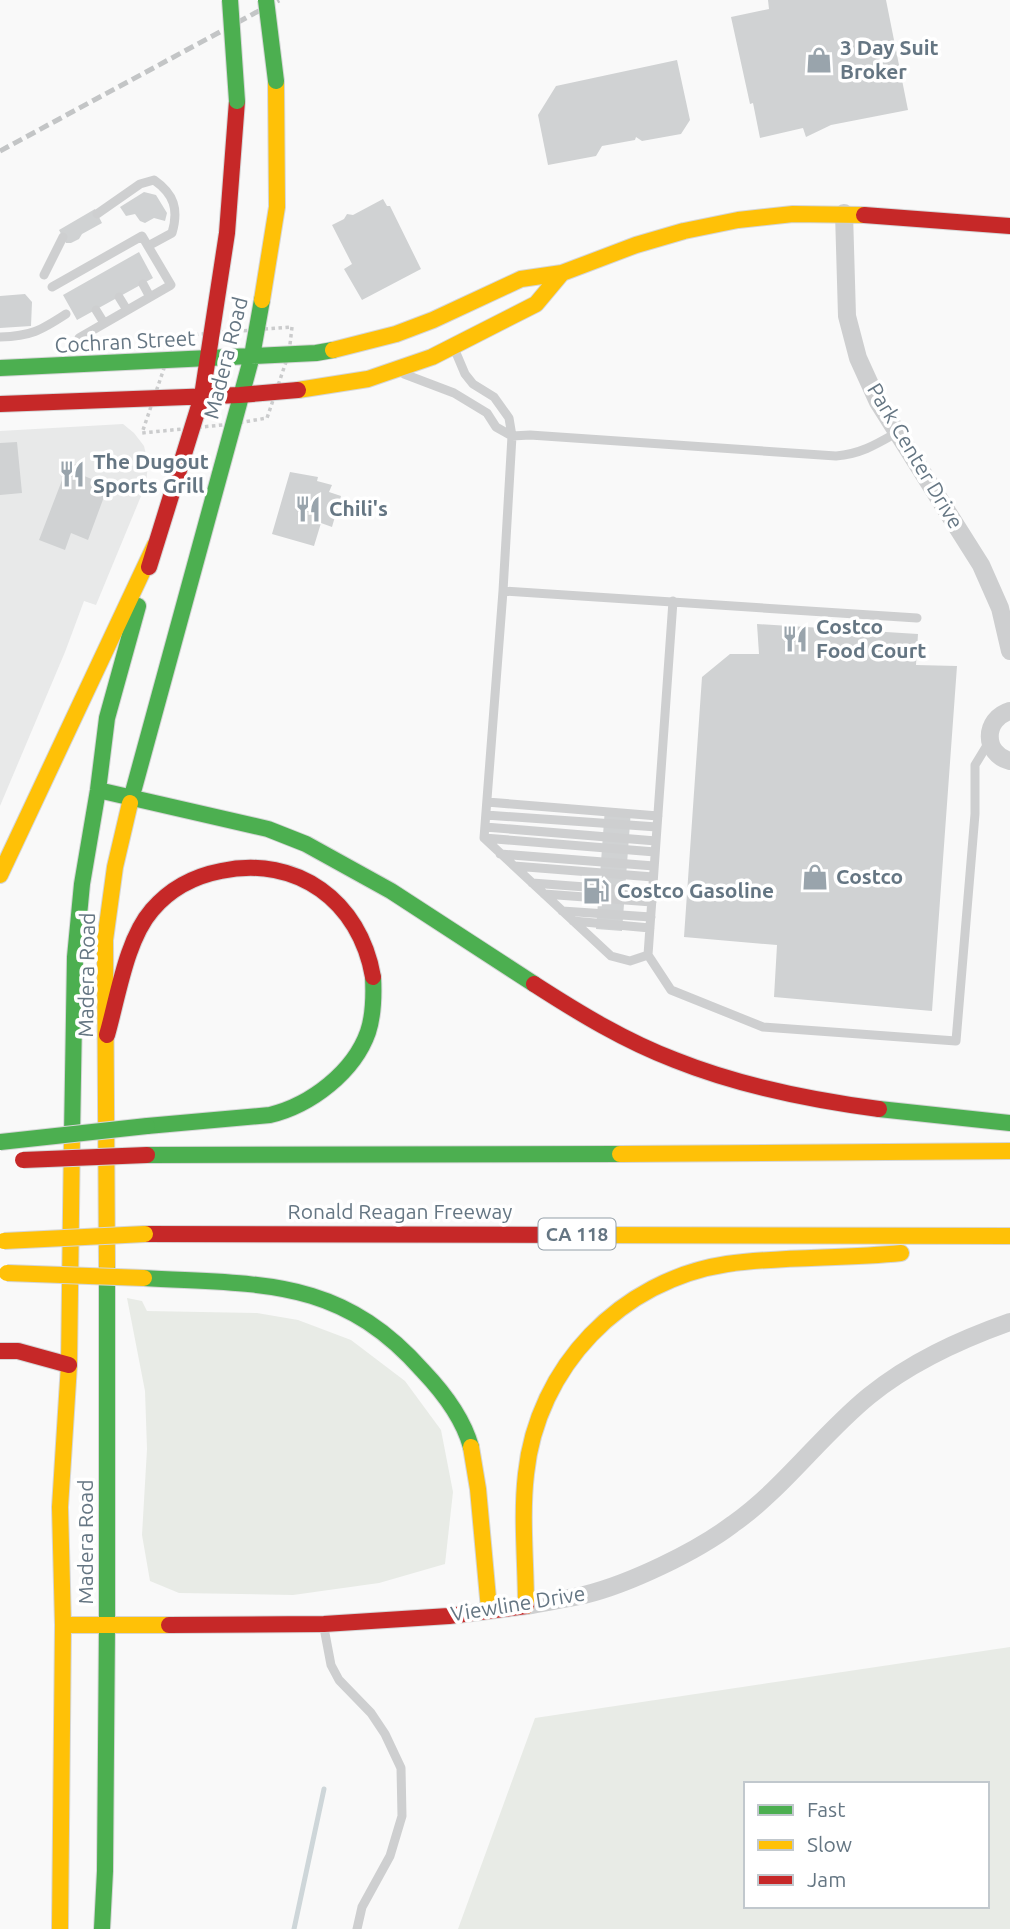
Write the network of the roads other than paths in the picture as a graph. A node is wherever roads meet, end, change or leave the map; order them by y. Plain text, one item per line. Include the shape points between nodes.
1 (230, 0) edge
2 (266, 0) edge
3 (844, 213) junction
4 (97, 214) dead end
5 (1010, 226) edge
6 (63, 237) dead end
7 (148, 246) junction
8 (122, 247) junction
9 (129, 258) dead end
10 (98, 260) junction
11 (104, 271) dead end
12 (562, 272) junction
13 (76, 274) junction
14 (44, 275) dead end
15 (81, 284) dead end
16 (143, 284) dead end
17 (52, 287) dead end
18 (119, 297) dead end
19 (150, 297) junction
20 (96, 310) dead end
21 (127, 310) junction
22 (66, 314) dead end
23 (104, 323) junction
24 (0, 337) edge
25 (79, 338) dead end
26 (453, 348) junction
27 (252, 356) junction
28 (208, 359) junction
29 (0, 368) edge
30 (392, 371) junction
31 (240, 395) junction
32 (201, 396) junction
33 (0, 404) edge
34 (898, 432) junction
35 (512, 436) junction
36 (155, 545) junction
37 (503, 591) junction
38 (673, 601) junction
39 (917, 618) dead end
40 (1010, 651) edge
41 (1010, 711) edge
42 (989, 741) junction
43 (1010, 761) edge
44 (98, 790) junction
45 (132, 796) junction
46 (486, 802) junction
47 (486, 815) junction
48 (658, 816) junction
49 (485, 827) junction
50 (657, 827) junction
51 (484, 838) junction
52 (656, 841) junction
53 (655, 852) junction
54 (500, 854) junction
55 (514, 866) junction
56 (654, 866) junction
57 (0, 875) edge
58 (653, 877) junction
59 (532, 883) junction
60 (652, 892) junction
61 (544, 894) junction
62 (652, 902) junction
63 (562, 911) junction
64 (651, 917) junction
65 (573, 922) junction
66 (650, 928) junction
67 (648, 955) junction
68 (107, 1035) junction
69 (1010, 1123) edge
70 (0, 1142) edge
71 (1010, 1151) edge
72 (13, 1161) dead end
73 (1010, 1237) edge
74 (2, 1241) edge
75 (3, 1273) edge
76 (1010, 1322) edge
77 (0, 1351) edge
78 (69, 1364) junction
79 (526, 1605) junction
80 (489, 1609) junction
81 (324, 1624) junction
82 (63, 1625) junction
83 (107, 1625) junction
84 (60, 1929) edge
85 (102, 1929) edge
86 (357, 1929) edge

1 - 28 main road, Madera Road, bridge via 237,101 227,233
2 - 27 main road, Madera Road, bridge via 276,81 276,207
3 - 5 main road, Cochran Street
3 - 12 main road, Cochran Street via 765,217 684,231
3 - 34 street, Park Center Drive via 847,316 858,358
4 - 7 lane via 140,184 154,180 172,196 175,223 172,233
6 - 14 lane
7 - 8 lane via 142,236
7 - 19 lane via 171,285
8 - 9 lane
8 - 10 lane
10 - 11 lane
10 - 13 lane
12 - 26 main road via 536,304
12 - 27 main road, Cochran Street via 521,278 433,320 356,345 316,353
13 - 15 lane
13 - 17 lane
16 - 19 lane
18 - 21 lane
19 - 21 lane
20 - 23 lane
21 - 23 lane
22 - 24 lane via 24,336
23 - 25 lane
26 - 30 main road
26 - 35 lane via 473,384 494,397 509,418
27 - 28 main road, Cochran Street
27 - 31 main road, Madera Road
28 - 29 main road, Cochran Street
28 - 32 main road, Madera Road
30 - 31 main road via 339,385
30 - 35 lane via 454,393 487,413 496,427
31 - 32 main road
31 - 45 main road, Madera Road
32 - 33 main road
32 - 36 main road, Madera Road
34 - 35 lane via 869,449 836,456
34 - 40 street, Park Center Drive via 981,565 1000,608
35 - 37 lane
36 - 44 main road, Madera Road via 107,718
36 - 57 main road
37 - 38 lane
37 - 46 lane
38 - 39 lane
38 - 48 lane
41 - 42 street via 992,723
42 - 43 street via 998,756
42 - 67 lane via 975,765 956,1041 763,1027 671,990
44 - 45 main road
44 - 78 main road, Madera Road via 75,957
45 - 68 main road, Madera Road via 115,867 105,940
45 - 69 main road via 288,836 371,878 582,1014 696,1069 800,1098
46 - 47 lane
46 - 48 lane
47 - 49 lane
47 - 50 lane
48 - 50 lane
49 - 51 lane
49 - 52 lane
50 - 52 lane
51 - 53 lane
51 - 54 lane
52 - 53 lane
53 - 56 lane
54 - 55 lane
54 - 56 lane
55 - 58 lane
55 - 59 lane
56 - 58 lane
58 - 60 lane
59 - 60 lane
59 - 61 lane
60 - 62 lane
61 - 62 lane
61 - 63 lane
62 - 64 lane
63 - 64 lane
63 - 65 lane
64 - 66 lane
65 - 66 lane
65 - 67 lane via 611,956 630,961
66 - 67 lane
68 - 70 main road, bridge via 133,947 150,912 180,885 208,872 261,866 309,881 351,918 369,957 374,1006 369,1029 349,1065 304,1102 262,1116
68 - 83 main road, Madera Road
71 - 72 main road, bridge via 147,1155
73 - 74 main road, Ronald Reagan Freeway / CA 118, bridge via 145,1234
73 - 79 main road via 864,1258 763,1260 702,1268 665,1279 629,1300 576,1350 542,1409 526,1473
75 - 80 main road, bridge via 263,1286 323,1298 371,1325 414,1359 453,1408 469,1439
76 - 79 street, Viewline Drive via 939,1350 895,1377 853,1411 767,1496 698,1547 586,1594
77 - 78 main road
78 - 82 main road, Madera Road via 60,1507
79 - 80 main road, Viewline Drive
80 - 81 main road, Viewline Drive
81 - 83 main road, Viewline Drive
81 - 86 lane via 338,1680 370,1713 392,1744 401,1768 402,1816 390,1856 362,1907
82 - 83 main road, Viewline Drive
82 - 84 main road, Madera Road
83 - 85 main road, Madera Road

